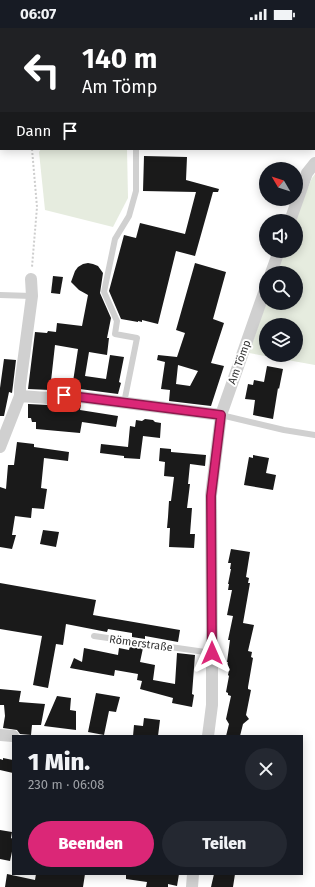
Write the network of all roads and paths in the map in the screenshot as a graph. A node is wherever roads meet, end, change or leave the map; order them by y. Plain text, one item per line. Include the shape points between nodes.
1 (32, 150) edge
2 (136, 150) edge
3 (315, 163) edge
4 (292, 214) edge
5 (31, 279) joint
6 (0, 295) edge
7 (32, 296) junction
8 (259, 307) edge
9 (20, 396) junction
10 (124, 403) junction
11 (221, 415) junction
12 (315, 435) edge
13 (0, 447) edge
14 (94, 636) dead end
15 (212, 653) junction
16 (208, 735) edge
17 (0, 736) edge
18 (12, 736) edge
19 (193, 875) edge
20 (192, 887) edge

1 - 5 path via 37,207
2 - 10 lane via 136,191 129,216 116,239 104,292 117,321 115,334 137,338
3 - 4 street via 307,173
5 - 7 street
6 - 7 lane
7 - 9 street
8 - 11 street, Am Tömp
9 - 10 street via 48,398 64,395
9 - 13 street
10 - 11 street
11 - 12 lane
11 - 15 street via 211,496
14 - 15 lane, Römerstraße
15 - 16 street via 212,706
17 - 18 street
19 - 20 street

